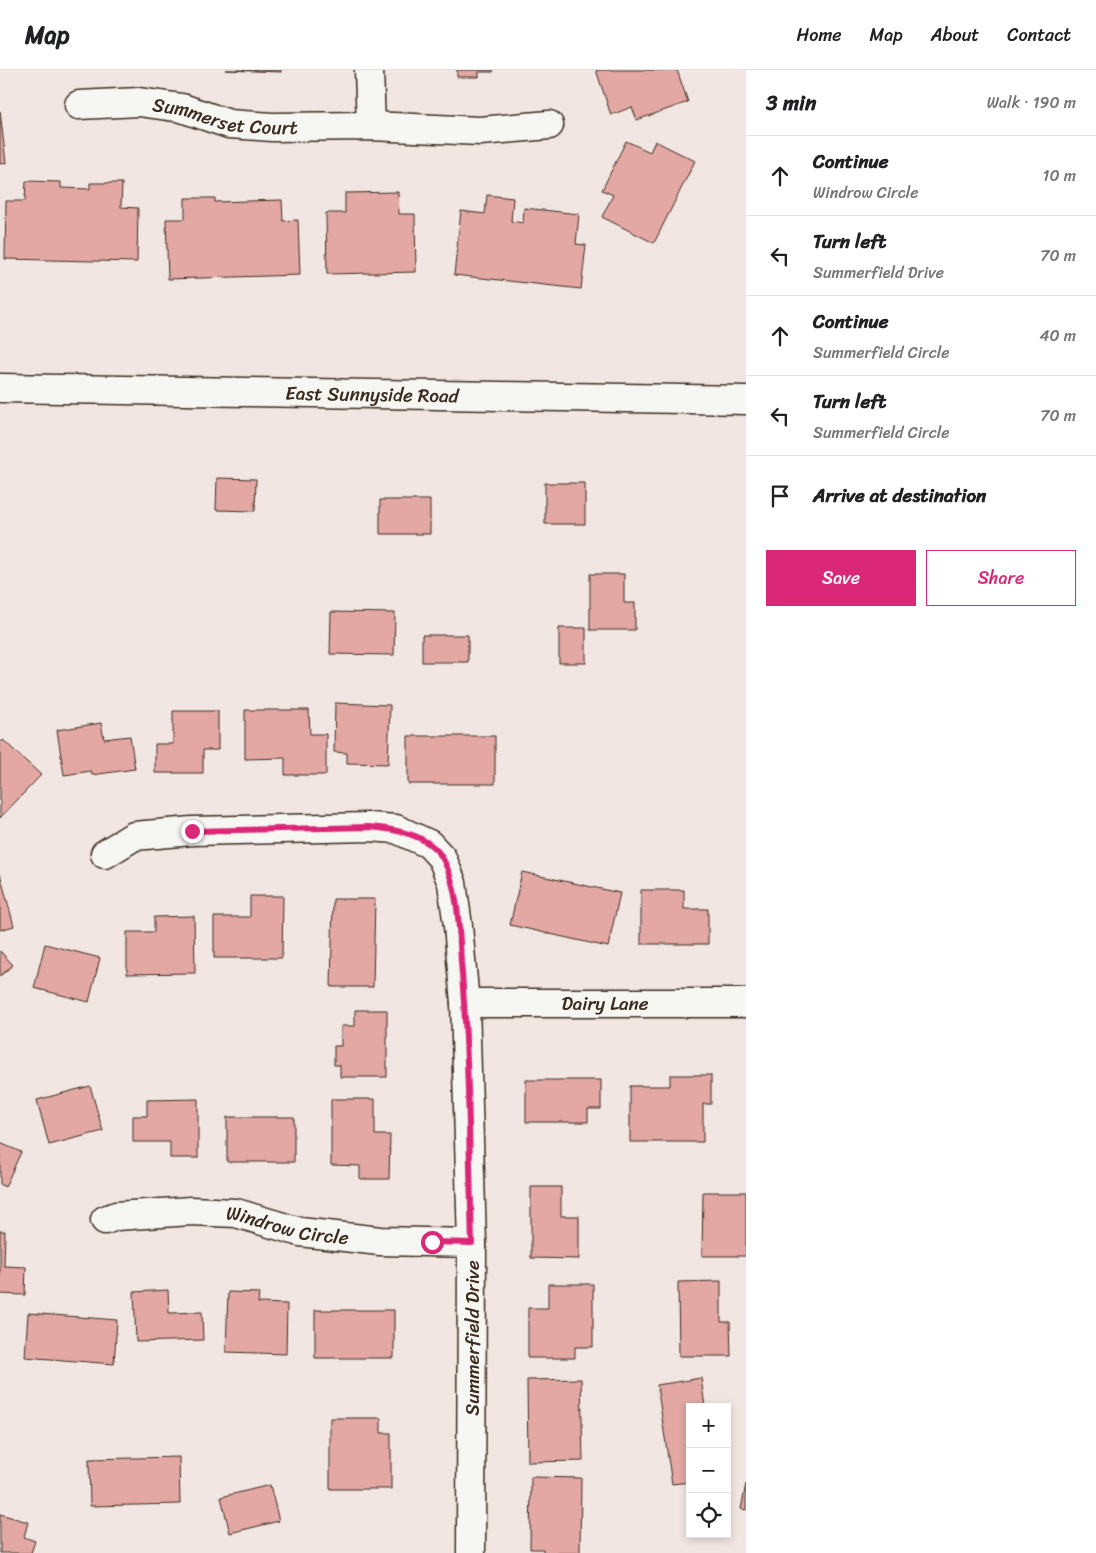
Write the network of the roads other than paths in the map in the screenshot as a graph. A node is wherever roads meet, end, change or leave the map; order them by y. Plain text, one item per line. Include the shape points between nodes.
1 (369, 70) edge
2 (79, 105) dead end
3 (550, 125) dead end
4 (371, 126) junction
5 (0, 388) edge
6 (746, 400) edge
7 (105, 854) dead end
8 (746, 1003) edge
9 (465, 1004) junction
10 (105, 1220) dead end
11 (472, 1243) junction
12 (471, 1553) edge

1 - 4 street
2 - 4 street, Summerset Court via 139,102 182,108 229,124
3 - 4 street, Summerset Court via 480,131
5 - 6 street, East Sunnyside Road
7 - 9 street, Summerfield Drive via 134,836 192,831 396,829 429,844 442,858 452,883
8 - 9 street, Dairy Lane
9 - 11 street, Summerfield Drive
10 - 11 street, Windrow Circle via 116,1216 191,1211 236,1213 300,1232 380,1241
11 - 12 street, Summerfield Drive

